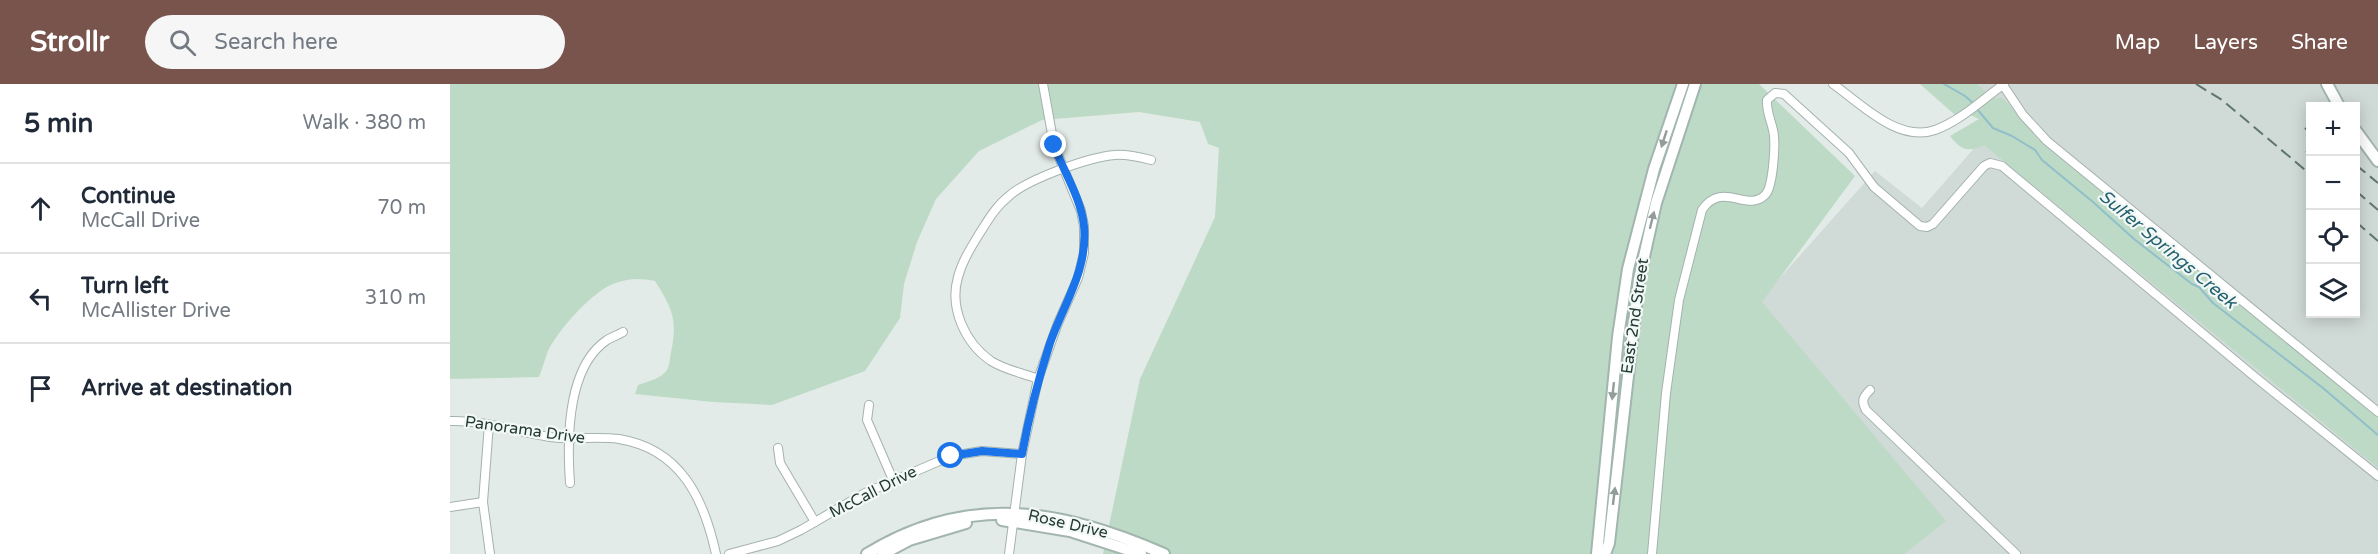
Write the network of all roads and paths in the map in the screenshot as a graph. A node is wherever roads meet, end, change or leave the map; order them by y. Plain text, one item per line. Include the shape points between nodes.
1 (1043, 84) edge
2 (1683, 84) edge
3 (1695, 84) edge
4 (1833, 84) edge
5 (2004, 84) edge
6 (2327, 84) edge
7 (2338, 102) edge
8 (2360, 138) edge
9 (1151, 160) dead end
10 (2378, 161) edge
11 (1064, 170) junction
12 (623, 332) dead end
13 (1038, 379) junction
14 (1870, 390) dead end
15 (869, 405) dead end
16 (2378, 412) edge
17 (450, 421) edge
18 (489, 424) junction
19 (569, 438) junction
20 (778, 448) dead end
21 (1022, 454) junction
22 (2378, 476) edge
23 (893, 480) junction
24 (570, 483) dead end
25 (483, 502) junction
26 (450, 507) edge
27 (1015, 517) junction
28 (815, 522) junction
29 (490, 554) edge
30 (716, 554) edge
31 (729, 554) edge
32 (867, 554) edge
33 (884, 554) edge
34 (1009, 554) edge
35 (1141, 554) edge
36 (1164, 554) edge
37 (1597, 554) edge
38 (1605, 554) edge
39 (1652, 554) edge
40 (2016, 554) edge

1 - 11 street via 1049,127
2 -> 37 main road, East 2nd Street via 1654,169 1628,269
38 -> 3 main road, East 2nd Street via 1639,279 1659,194
4 - 5 street via 1884,121 1920,133 1935,130 1962,115
5 - 16 street via 2023,115 2047,141
6 - 7 main road
8 - 10 main road
9 - 11 street via 1116,155 1090,159
11 - 13 street via 1081,211 1084,253
11 - 13 street via 1009,195 994,211 957,278 957,310 973,345 1000,366
12 - 19 street via 606,340 583,371 573,399
13 - 21 street
14 - 40 street via 1864,397 1866,410
15 - 23 street via 867,420
17 - 18 street, Panorama Drive
18 - 19 street, Panorama Drive
18 - 25 street
19 - 24 street
19 - 30 street, Panorama Drive via 617,439 659,453 685,477 700,501
20 - 28 street via 780,463
21 - 23 street, McCall Drive via 969,452
21 - 27 street
22 - 39 street via 2002,166 1984,166 1933,224 1920,226 1874,187 1849,153 1784,94 1775,93 1770,95 1767,106 1774,148 1766,195 1755,200 1720,197 1702,210 1679,300 1666,393
23 - 28 street, McCall Drive
25 - 26 street
25 - 29 street
27 - 32 main road, Rose Drive via 973,515 945,520 904,534
27 - 33 main road, Rose Drive via 958,524 909,540
27 - 34 street
27 - 35 main road, Rose Drive
27 - 36 main road, Rose Drive via 1072,521
28 - 31 street, McCall Drive via 778,541

